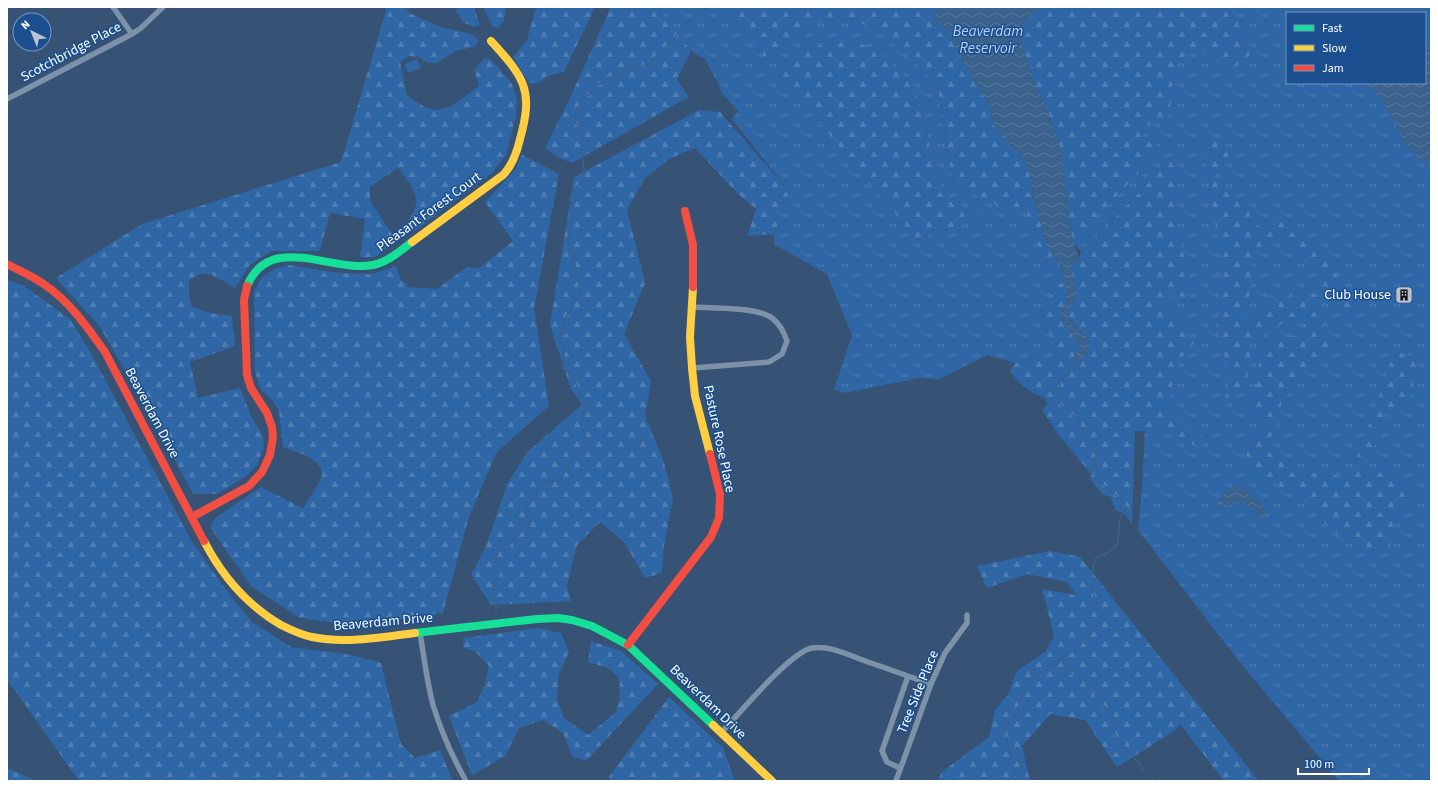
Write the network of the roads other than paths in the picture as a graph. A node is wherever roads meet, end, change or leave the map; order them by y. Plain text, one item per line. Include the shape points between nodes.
1 (113, 7) edge
2 (163, 7) edge
3 (132, 34) junction
4 (491, 41) dead end
5 (7, 99) edge
6 (686, 211) dead end
7 (7, 264) edge
8 (692, 307) junction
9 (692, 368) junction
10 (192, 517) junction
11 (967, 615) dead end
12 (420, 633) junction
13 (628, 645) junction
14 (908, 676) junction
15 (931, 684) junction
16 (721, 733) junction
17 (900, 768) junction
18 (466, 781) edge
19 (772, 781) edge
20 (896, 781) edge

1 - 3 street
2 - 3 street, Scotchbridge Place
3 - 5 street, Scotchbridge Place
4 - 10 street, Pleasant Forest Court via 514,67 526,95 526,112 519,143 508,170 400,251 377,265 352,266 283,256 256,271 246,288 244,300 247,371 252,391 269,418 272,449 269,460 255,481
6 - 8 street, Pasture Rose Place via 693,245
7 - 10 street, Beaverdam Drive via 36,278 62,299 84,322 105,352
8 - 9 street, Pasture Rose Place
8 - 9 street via 758,312 772,317 782,328 787,341 782,354 769,362
9 - 13 street, Pasture Rose Place via 695,396 720,494 719,518 711,537
10 - 12 street, Beaverdam Drive via 217,563 236,589 254,608 292,630 309,637 332,640 359,640
11 - 15 street, Tree Side Place via 967,623 945,653
12 - 13 street, Beaverdam Drive via 558,618 592,626
12 - 18 street via 433,705
13 - 16 street, Beaverdam Drive
14 - 15 street
14 - 16 street via 826,648 812,648 800,653 786,665
14 - 17 street via 882,751 887,762
15 - 17 street, Tree Side Place
16 - 19 street, Beaverdam Drive
17 - 20 street, Tree Side Place

